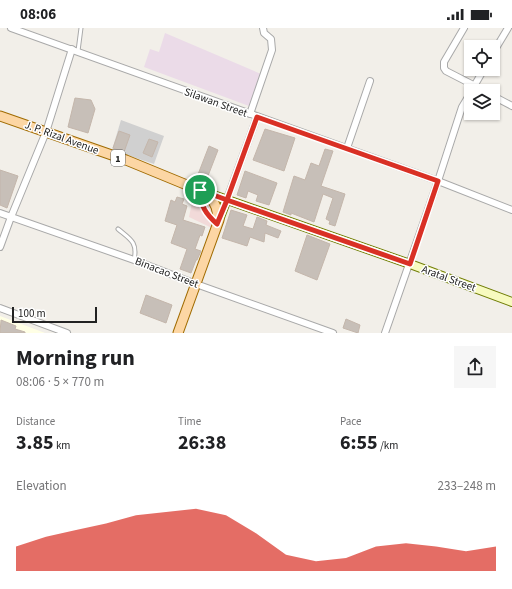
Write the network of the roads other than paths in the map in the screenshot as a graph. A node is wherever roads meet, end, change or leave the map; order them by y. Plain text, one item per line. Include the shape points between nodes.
1 (11, 28) edge
2 (81, 28) edge
3 (263, 28) edge
4 (464, 28) edge
5 (508, 28) edge
6 (500, 41) edge
7 (75, 50) junction
8 (370, 81) dead end
9 (464, 84) edge
10 (500, 100) edge
11 (464, 104) edge
12 (512, 106) edge
13 (250, 114) junction
14 (0, 116) edge
15 (257, 117) junction
16 (46, 132) junction
17 (347, 148) junction
18 (438, 181) junction
19 (200, 190) junction
20 (227, 200) junction
21 (512, 210) edge
22 (0, 213) edge
23 (11, 217) junction
24 (218, 222) junction
25 (118, 229) dead end
26 (0, 247) edge
27 (134, 260) junction
28 (410, 264) junction
29 (196, 284) junction
30 (512, 302) edge
31 (0, 308) edge
32 (67, 333) edge
33 (178, 333) edge
34 (333, 333) edge
35 (386, 333) edge

1 - 7 street, Silawan Street
2 - 7 lane
3 - 13 street via 264,33 271,39 272,50
4 - 9 street via 444,62 446,71
5 - 6 street
7 - 13 street, Silawan Street
7 - 16 street
8 - 17 street
10 - 12 street
11 - 18 street
13 - 15 street, Silawan Street
14 - 16 main road, J. P. Rizal Avenue / 1
15 - 17 street, Silawan Street
15 - 20 street
16 - 19 main road, J. P. Rizal Avenue / 1
16 - 23 street
17 - 18 street, Silawan Street
18 - 21 street, Silawan Street
18 - 28 street
19 - 20 street, Aratal Street
19 - 24 main road, J. P. Rizal Avenue / 1 via 213,201
20 - 24 street
20 - 28 street, Aratal Street
22 - 23 street, Binacao Street
23 - 26 street
23 - 27 street, Binacao Street
24 - 29 main road
25 - 27 lane via 134,244
27 - 29 street, Binacao Street
28 - 30 street, Aratal Street
28 - 35 street
29 - 33 main road
29 - 34 street, Binacao Street
31 - 32 street

